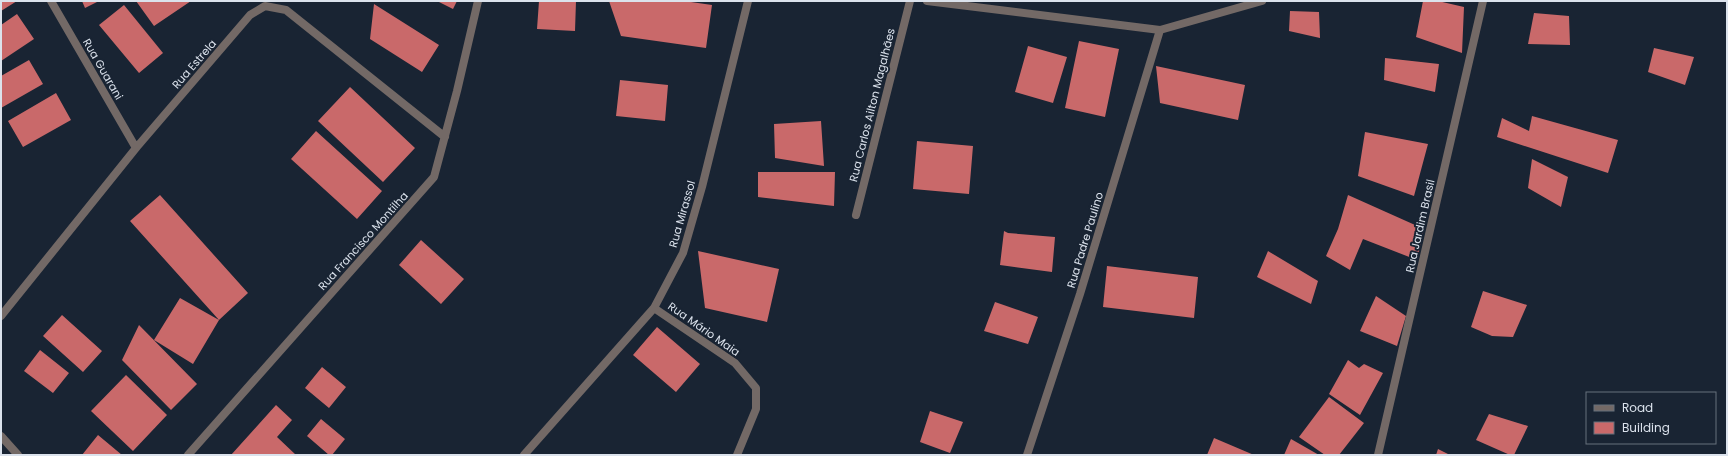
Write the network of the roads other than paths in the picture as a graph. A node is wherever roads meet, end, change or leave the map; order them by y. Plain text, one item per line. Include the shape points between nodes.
1 (51, 1) edge
2 (478, 1) edge
3 (748, 1) edge
4 (910, 1) edge
5 (927, 1) edge
6 (1262, 1) edge
7 (1483, 1) edge
8 (1160, 30) junction
9 (445, 138) junction
10 (136, 148) junction
11 (856, 215) dead end
12 (654, 308) junction
13 (1, 316) edge
14 (1, 436) edge
15 (18, 455) edge
16 (188, 455) edge
17 (524, 455) edge
18 (737, 455) edge
19 (1026, 455) edge
20 (1378, 455) edge

1 - 10 street, Rua Guarani
2 - 9 street, Rua Francisco Montilha
3 - 12 street, Rua Mirassol via 683,253
4 - 11 street, Rua Carlos Ailton Magalhães
5 - 8 street
6 - 8 street
7 - 20 street, Rua Jardim Brasil
8 - 19 street, Rua Padre Paulino via 1080,294
9 - 10 street, Rua Estrela via 286,10 265,6 250,15
9 - 16 street, Rua Francisco Montilha via 434,177
10 - 13 street, Rua Estrela
12 - 17 street, Rua Mirassol
12 - 18 street, Rua Mário Maia via 735,363 756,388 756,409
14 - 15 street

